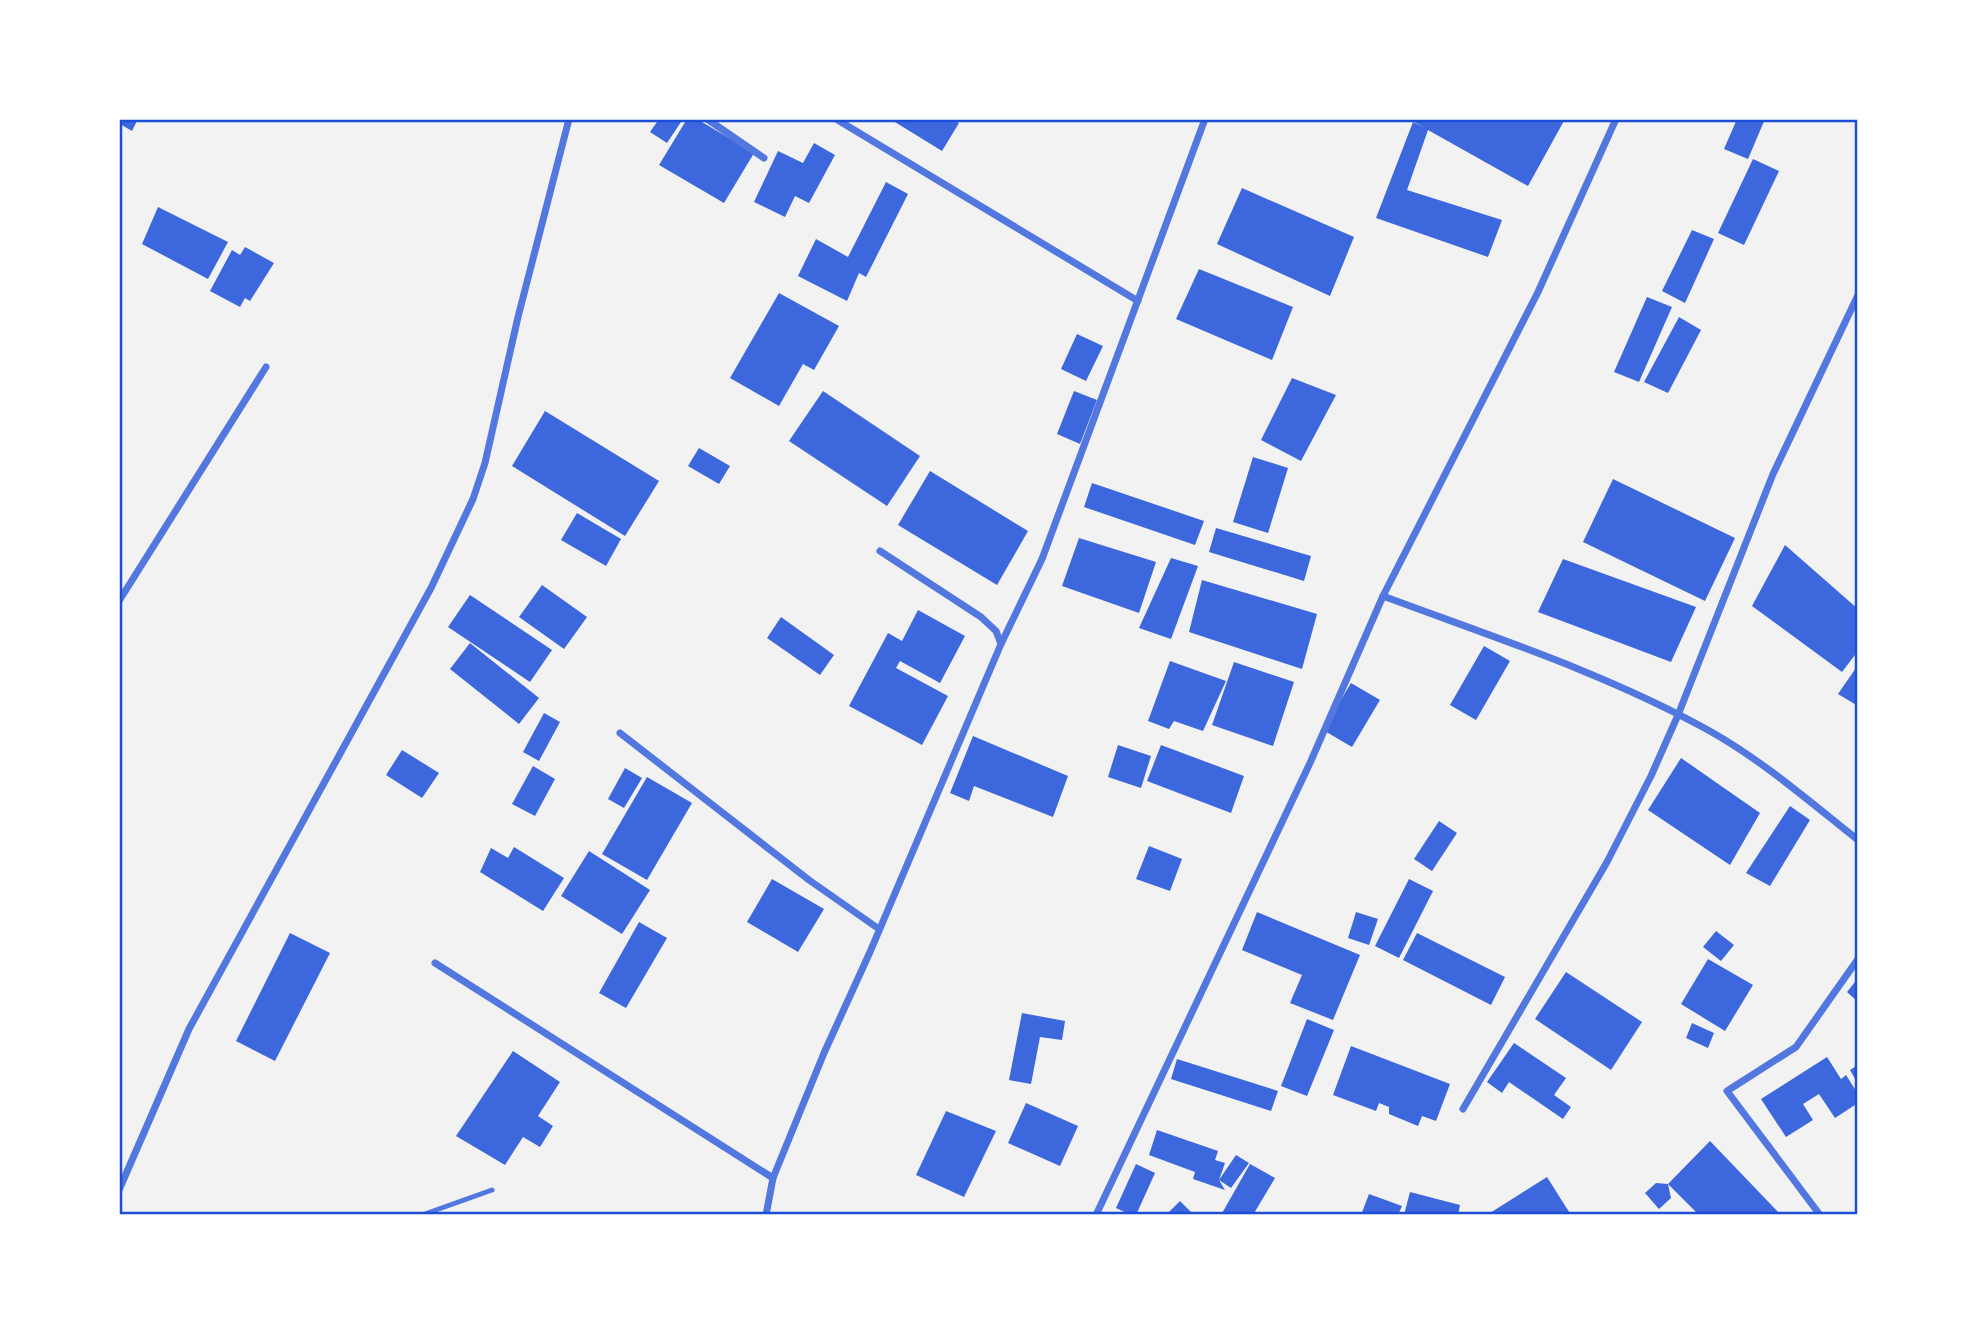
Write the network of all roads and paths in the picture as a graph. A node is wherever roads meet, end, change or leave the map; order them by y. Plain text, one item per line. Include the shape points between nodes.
1 (569, 119) edge
2 (707, 119) edge
3 (836, 119) edge
4 (1205, 119) edge
5 (1616, 119) edge
6 (764, 158) dead end
7 (1858, 295) edge
8 (1138, 301) junction
9 (266, 367) dead end
10 (880, 551) dead end
11 (1383, 596) junction
12 (119, 601) edge
13 (1001, 644) junction
14 (1678, 715) junction
15 (620, 733) dead end
16 (1858, 840) edge
17 (879, 929) junction
18 (1858, 959) edge
19 (435, 963) dead end
20 (1463, 1109) dead end
21 (773, 1178) junction
22 (119, 1190) edge
23 (492, 1190) dead end
24 (422, 1215) edge
25 (766, 1215) edge
26 (1096, 1215) edge
27 (1820, 1215) edge

1 - 22 street via 473,499 431,588 188,1029
2 - 6 street
3 - 8 street
4 - 8 street
5 - 11 street via 1538,292
7 - 14 street via 1773,474
8 - 13 street via 1042,558
9 - 12 street
10 - 13 street via 981,617 996,631
11 - 14 street via 1592,674
11 - 26 street via 1310,763
13 - 17 street
14 - 16 street via 1790,786
14 - 20 street via 1607,862
15 - 17 street
17 - 21 street
18 - 27 street via 1796,1047 1727,1091
19 - 21 street
21 - 25 street
23 - 24 lane

